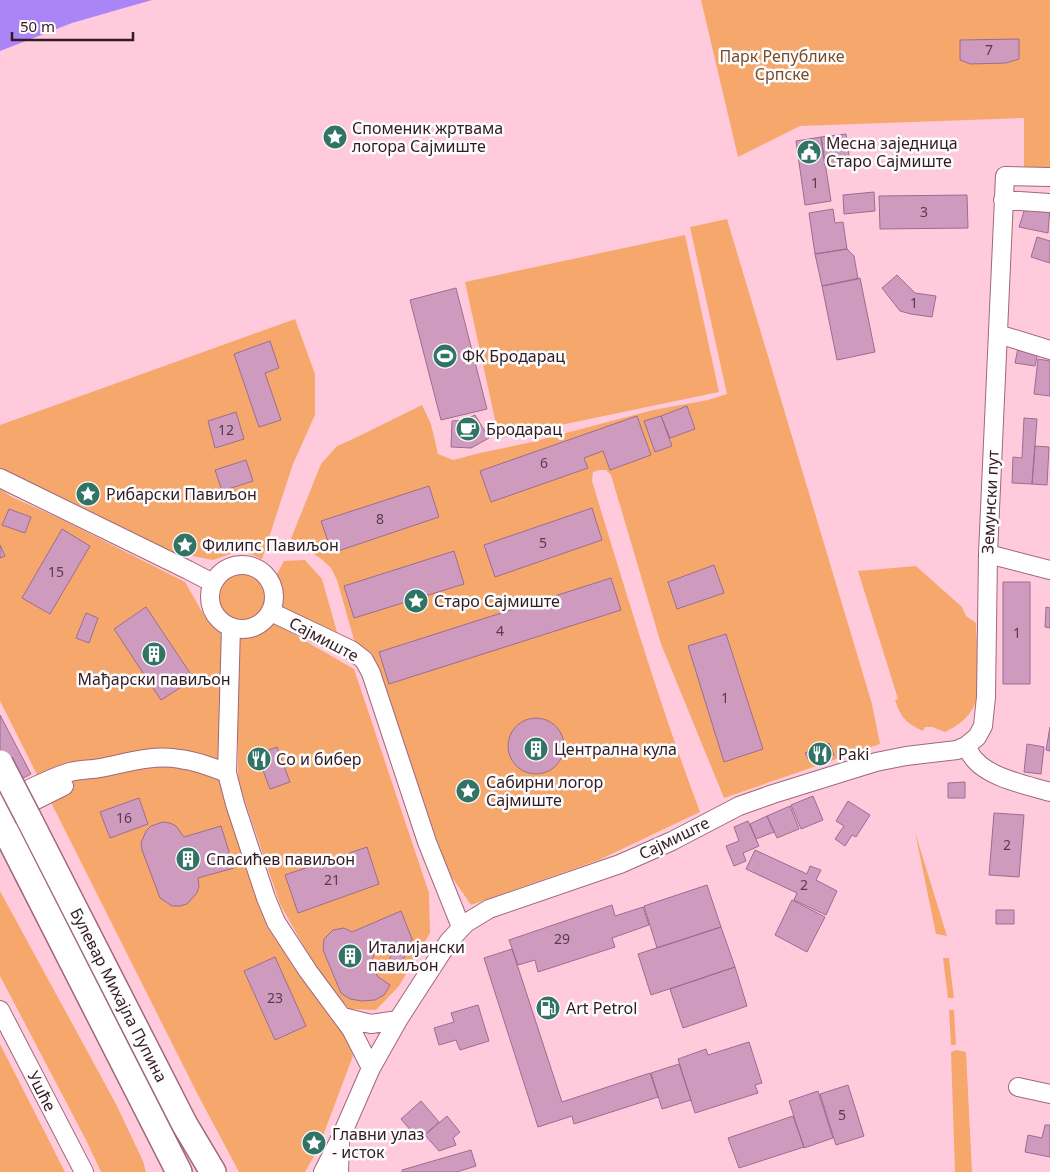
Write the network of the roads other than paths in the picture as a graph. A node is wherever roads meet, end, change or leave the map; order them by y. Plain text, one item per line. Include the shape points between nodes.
1 (1050, 177) edge
2 (1003, 200) junction
3 (1050, 203) edge
4 (998, 334) junction
5 (1050, 350) edge
6 (0, 478) edge
7 (988, 554) junction
8 (1050, 570) edge
9 (212, 583) junction
10 (271, 612) junction
11 (231, 628) junction
12 (966, 746) junction
13 (0, 763) edge
14 (98, 769) junction
15 (227, 773) junction
16 (1050, 792) edge
17 (0, 804) edge
18 (2, 822) edge
19 (461, 927) junction
20 (0, 1010) edge
21 (343, 1017) junction
22 (398, 1020) junction
23 (371, 1068) junction
24 (1018, 1087) dead end
25 (1050, 1094) edge
26 (340, 1139) junction
27 (84, 1172) edge
28 (179, 1172) edge
29 (213, 1172) edge
30 (322, 1172) edge
31 (339, 1172) edge

1 - 2 street, Земунски пут via 1004,176
2 - 3 street
2 - 4 street, Земунски пут
4 - 5 street
4 - 7 street, Земунски пут
6 - 9 street
7 - 8 street
7 - 12 street, Земунски пут via 984,719 977,737
9 - 10 street via 231,566 248,564 256,567 273,585 275,599
9 - 11 street via 212,609
10 - 11 street via 258,625
10 - 19 street, Сајмиште via 351,650 364,660 427,842
11 - 15 street
12 - 16 street via 974,760 985,769
12 - 19 street, Сајмиште via 855,767 739,806 620,864 489,909
13 - 29 main road, Булевар Михајла Пупина, bridge
14 - 15 street via 136,761 178,758
14 - 17 street via 70,772
14 - 18 street
15 - 21 street via 271,912
18 - 28 main road, Булевар Михајла Пупина
19 - 22 street, Сајмиште via 441,952
20 - 27 street, Ушће
21 - 22 street via 371,1024
21 - 23 street
22 - 23 street, Сајмиште
23 - 26 street, Сајмиште
24 - 25 street
26 - 30 street, Сајмиште
26 - 31 street, Сајмиште

